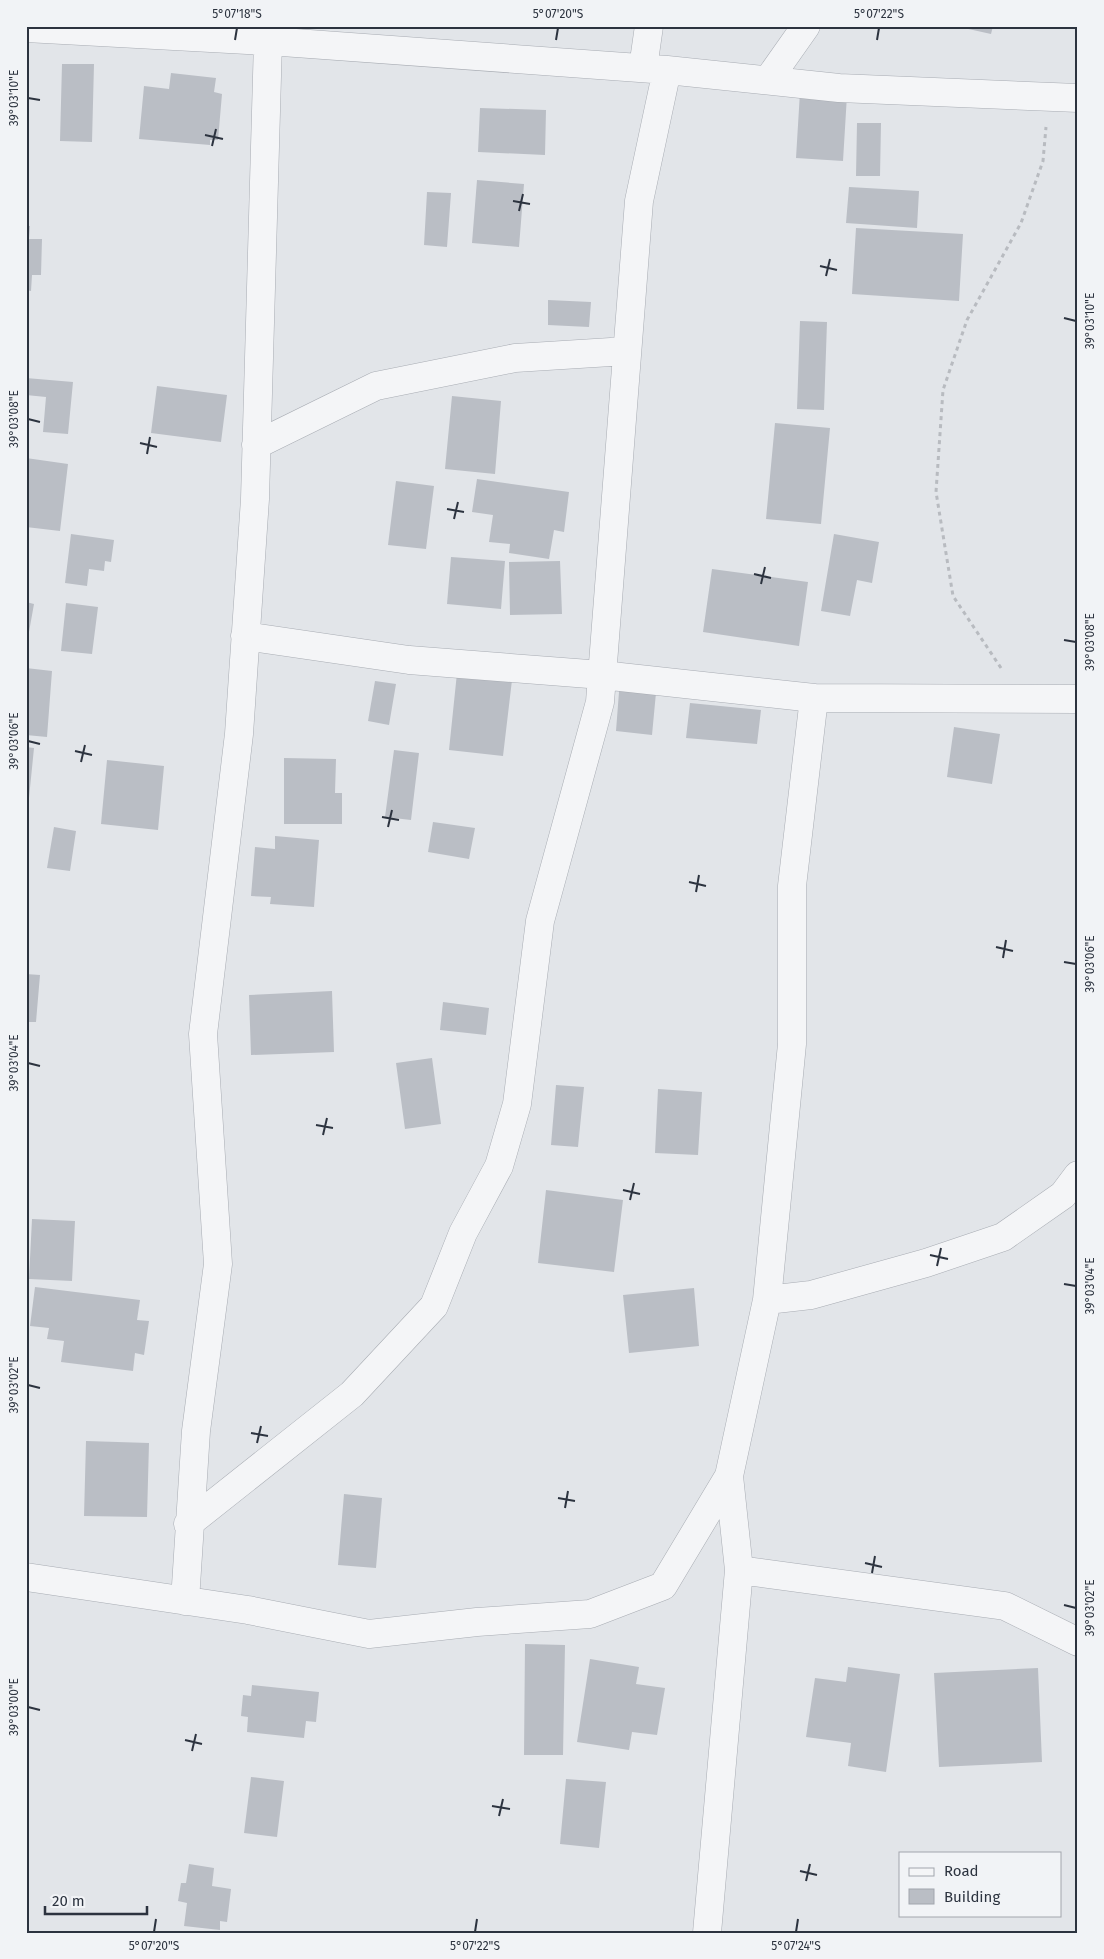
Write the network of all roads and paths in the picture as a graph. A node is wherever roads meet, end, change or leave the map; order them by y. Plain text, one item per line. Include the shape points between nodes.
1 (649, 26) edge
2 (806, 26) edge
3 (32, 28) edge
4 (268, 42) junction
5 (655, 69) junction
6 (768, 80) junction
7 (1050, 97) junction
8 (1078, 98) edge
9 (627, 351) junction
10 (256, 445) junction
11 (245, 636) junction
12 (602, 675) junction
13 (814, 698) junction
14 (1020, 698) junction
15 (1078, 699) edge
16 (1078, 1175) edge
17 (767, 1300) junction
18 (730, 1476) junction
19 (188, 1524) junction
20 (739, 1570) junction
21 (28, 1580) edge
22 (184, 1601) junction
23 (1078, 1642) edge
24 (707, 1933) edge

1 - 5 street
2 - 6 street
3 - 4 street
4 - 5 street
4 - 10 street
5 - 6 street
5 - 9 street via 639,201
6 - 7 street via 839,88
7 - 8 street
7 - 14 path via 1043,161 1021,223 968,320 943,390 936,492 954,596
9 - 10 street via 514,358 376,386
9 - 12 street
10 - 11 street
11 - 12 street via 409,660
11 - 19 street via 239,734 203,1034 218,1264 196,1431
12 - 13 street
12 - 19 street via 600,702 540,921 517,1104 499,1166 463,1233 434,1306 352,1394
13 - 14 street
13 - 17 street via 792,886 792,1044
14 - 15 street
16 - 17 street via 1064,1195 1002,1238 811,1295
17 - 18 street
18 - 20 street
18 - 22 street via 663,1586 590,1614 369,1634
19 - 22 street
20 - 23 street via 1004,1606
20 - 24 street
21 - 22 street

